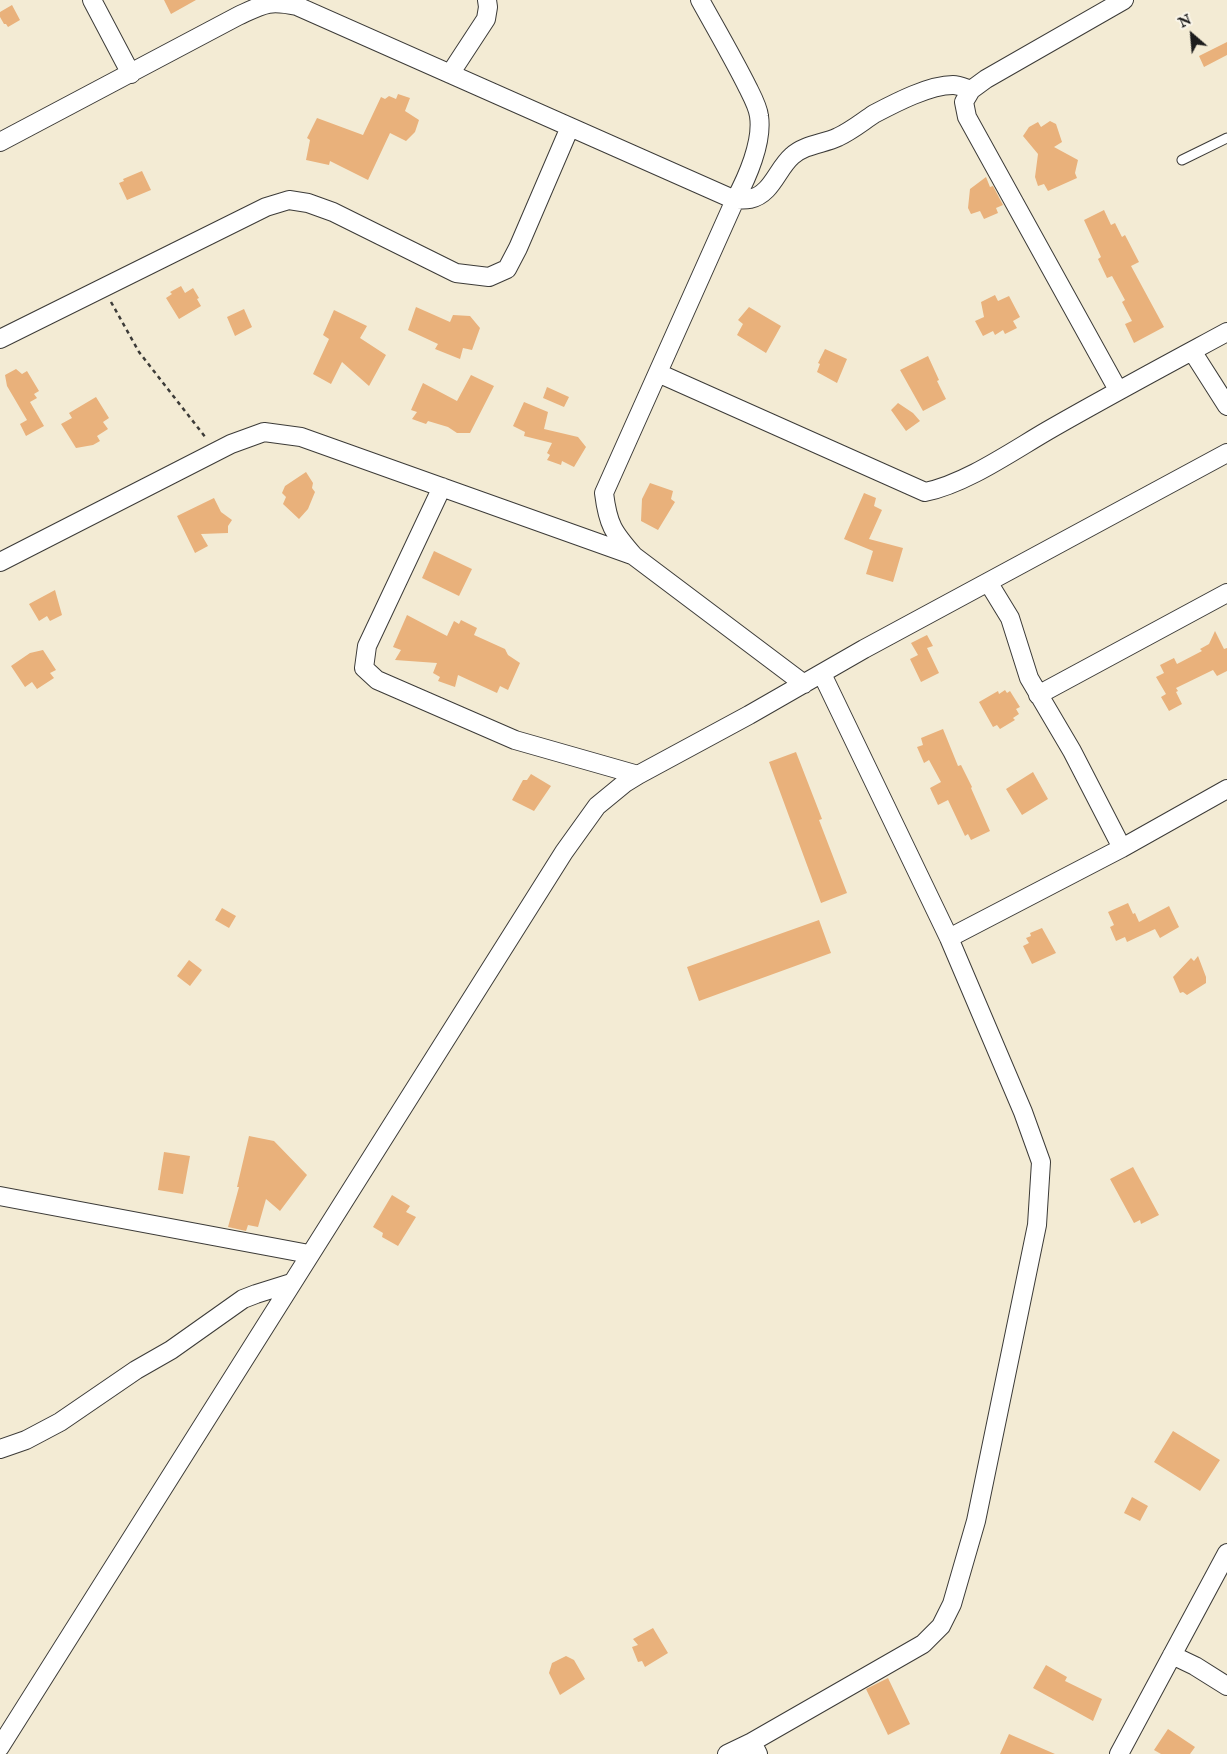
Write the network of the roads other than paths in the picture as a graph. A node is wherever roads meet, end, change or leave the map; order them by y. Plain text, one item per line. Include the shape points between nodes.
1 (92, 0) edge
2 (487, 0) edge
3 (700, 0) edge
4 (1124, 0) edge
5 (131, 74) junction
6 (450, 74) junction
7 (971, 90) junction
8 (570, 127) junction
9 (1227, 138) edge
10 (0, 142) edge
11 (1182, 160) dead end
12 (735, 200) junction
13 (1227, 332) edge
14 (0, 339) edge
15 (1192, 351) junction
16 (658, 374) junction
17 (1118, 390) junction
18 (1227, 406) edge
19 (1227, 454) edge
20 (442, 487) junction
21 (634, 556) junction
22 (0, 562) edge
23 (988, 582) junction
24 (1227, 593) edge
25 (822, 674) junction
26 (804, 684) junction
27 (1038, 694) junction
28 (638, 775) junction
29 (1227, 789) edge
30 (1122, 848) junction
31 (949, 938) junction
32 (0, 1196) edge
33 (309, 1254) junction
34 (292, 1283) junction
35 (0, 1449) edge
36 (1227, 1553) edge
37 (1172, 1655) junction
38 (1227, 1686) edge
39 (0, 1747) edge
40 (755, 1748) edge
41 (727, 1754) edge
42 (1119, 1754) edge

1 - 5 street
2 - 6 street via 486,19
3 - 12 street via 740,71 759,115 760,133 743,186
4 - 7 street
5 - 6 street via 238,16 278,2 297,6
5 - 10 street
6 - 8 street
7 - 12 street via 954,85 935,87 906,99 837,138 792,155 771,185 760,194 751,199
7 - 17 street via 964,102 967,117
8 - 12 street
8 - 14 street via 507,269 489,276 456,273 333,212 289,200 266,207
9 - 11 lane
12 - 16 street
13 - 15 street
15 - 17 street
15 - 18 street
16 - 17 street via 925,492 938,490 974,472
16 - 21 street via 604,493 607,516 617,536
19 - 23 street
20 - 21 street
20 - 22 street via 301,437 264,432 231,444
20 - 28 street via 367,646 364,668 377,680 515,740
21 - 26 street
23 - 25 street
23 - 27 street via 1010,618 1029,678
24 - 27 street
25 - 26 street
25 - 31 street
26 - 28 street
27 - 30 street via 1072,751
28 - 33 street via 597,806 564,852
29 - 30 street
30 - 31 street
31 - 40 street via 1041,1162 1037,1225 976,1521 952,1604 941,1626 923,1644
32 - 33 street
33 - 34 street
34 - 35 street via 243,1299 60,1422
34 - 39 street
36 - 37 street
37 - 38 street
37 - 42 street
40 - 41 street

